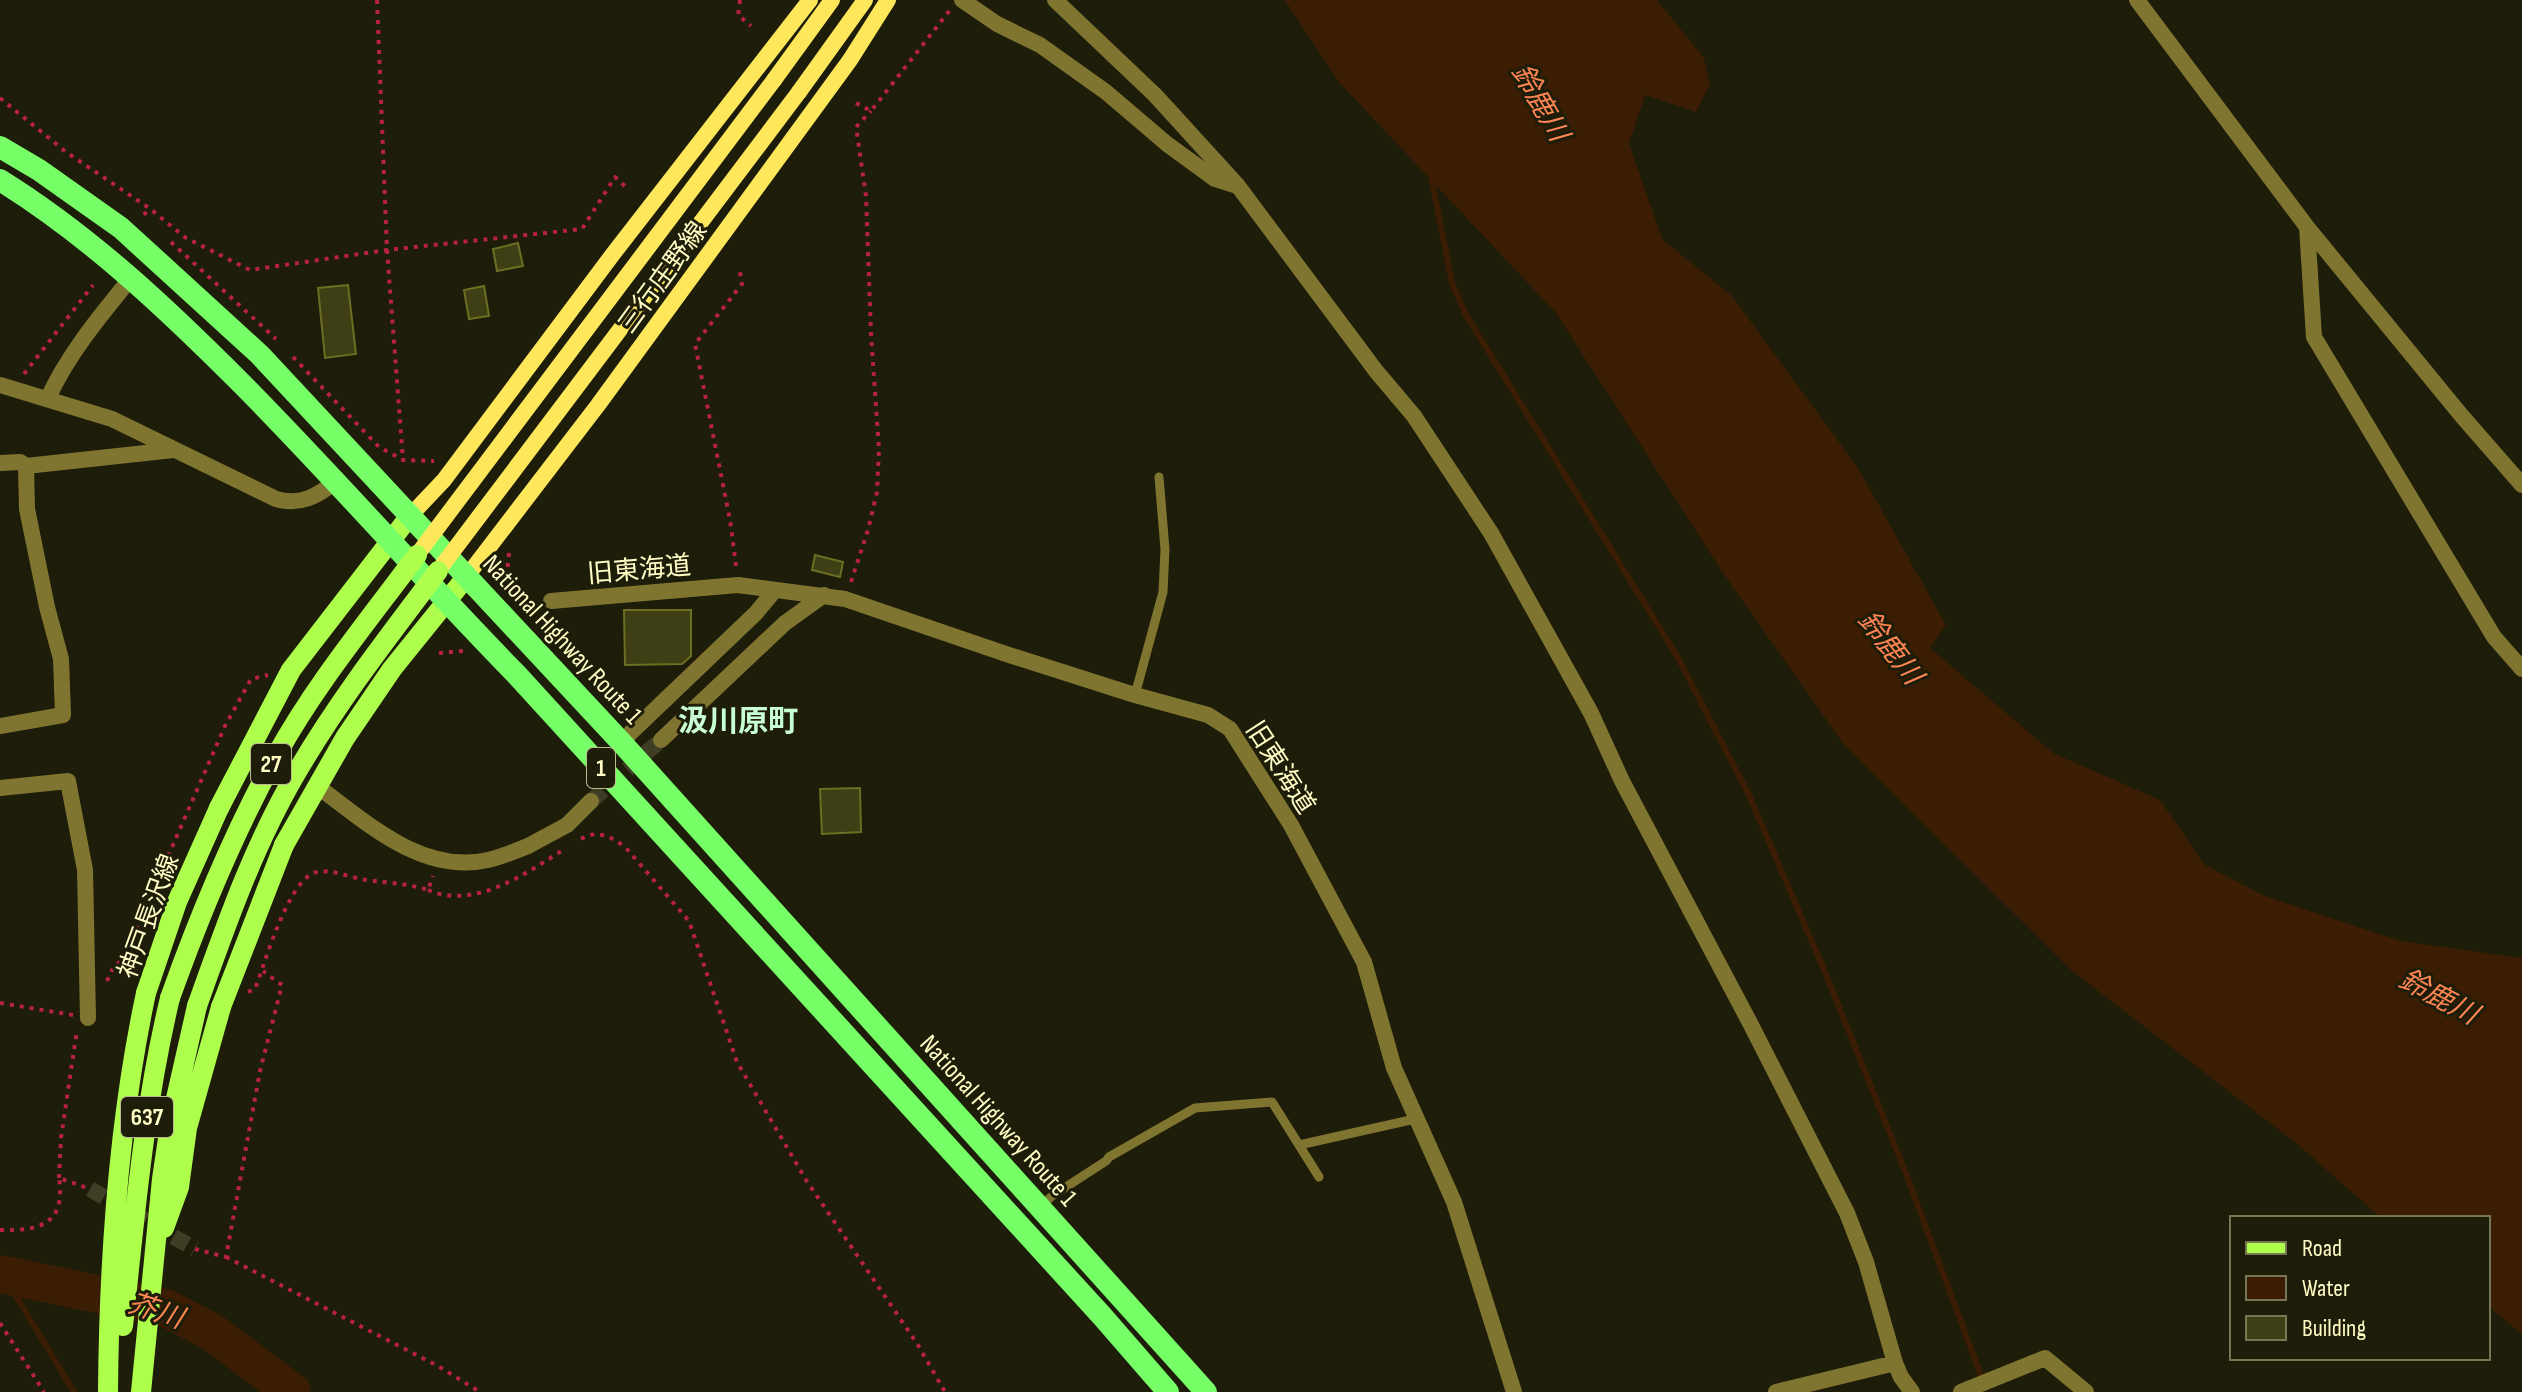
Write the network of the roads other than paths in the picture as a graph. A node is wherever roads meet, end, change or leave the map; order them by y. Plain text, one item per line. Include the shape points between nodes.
1 (810, 0) edge
2 (832, 0) edge
3 (865, 0) edge
4 (888, 0) edge
5 (960, 0) edge
6 (1055, 0) edge
7 (2137, 0) edge
8 (0, 147) edge
9 (0, 180) edge
10 (1238, 186) junction
11 (2307, 227) junction
12 (131, 278) junction
13 (7, 386) edge
14 (48, 398) junction
15 (173, 450) junction
16 (0, 463) edge
17 (26, 466) junction
18 (1159, 477) dead end
19 (336, 481) junction
20 (2522, 485) edge
21 (409, 517) junction
22 (391, 541) junction
23 (417, 555) joint
24 (438, 571) joint
25 (467, 576) junction
26 (775, 590) junction
27 (824, 595) junction
28 (551, 601) dead end
29 (446, 603) junction
30 (2522, 669) edge
31 (1135, 695) junction
32 (0, 726) edge
33 (661, 740) tunnel mouth
34 (621, 742) junction
35 (317, 786) junction
36 (0, 788) edge
37 (591, 801) tunnel mouth
38 (170, 998) joint
39 (83, 1022) road end
40 (1415, 1119) junction
41 (1299, 1145) junction
42 (1319, 1177) dead end
43 (1040, 1207) junction
44 (124, 1236) junction
45 (154, 1254) junction
46 (1895, 1363) junction
47 (1783, 1391) edge
48 (108, 1392) edge
49 (115, 1392) edge
50 (141, 1392) edge
51 (1168, 1392) edge
52 (1206, 1392) edge
53 (1514, 1392) edge
54 (1912, 1392) edge
55 (1961, 1392) edge
56 (2086, 1392) edge

1 - 21 main road, 三行庄野線 via 452,469
2 - 23 main road, 三行庄野線, bridge
3 - 24 main road, 三行庄野線, bridge
4 - 25 main road, 三行庄野線 via 796,135
5 - 10 street via 1040,45 1215,179
6 - 10 street via 1155,95
7 - 11 street
8 - 21 highway, National Highway Route 1 / 1 via 121,228 260,355
9 - 12 highway, 1
10 - 46 street via 1414,416 1491,533 1591,713 1847,1213
11 - 20 street
11 - 30 street via 2314,337 2494,637
12 - 14 street via 84,335
12 - 19 highway, 1
13 - 14 street
14 - 15 street via 112,419
15 - 17 street
15 - 19 street via 286,502 306,500
16 - 17 street
17 - 32 street via 27,509 61,659 63,715
18 - 31 lane via 1163,592
19 - 22 highway, 1
21 - 22 main road, 神戸長沢線 / 27
21 - 25 highway, National Highway Route 1 / 1
22 - 29 highway, 1
22 - 44 main road, 神戸長沢線 / 27, bridge via 291,670 177,902 146,993 132,1062
23 - 38 main road, 神戸長沢線 / 27, bridge via 316,691 277,754 204,904
24 - 45 main road, 27, bridge via 297,772 247,872 197,1006 170,1125
25 - 29 main road, 27
25 - 34 highway, National Highway Route 1 / 1
26 - 27 street, 旧東海道
26 - 28 street, 旧東海道 via 738,585
26 - 34 street
27 - 31 street, 旧東海道
27 - 33 street via 785,623
29 - 35 main road, 27 via 392,669
29 - 51 highway, 1
31 - 40 street, 旧東海道 via 1208,715 1230,729 1255,765 1364,962 1394,1068
34 - 43 highway, National Highway Route 1 / 1
35 - 37 street via 385,836 416,852 465,863 528,846 567,825
35 - 45 main road, 27, bridge via 284,845 221,1007 187,1128 179,1187
36 - 39 street via 68,781 85,870
38 - 44 main road, 神戸長沢線 / 637
40 - 41 lane
40 - 53 street, 旧東海道 via 1454,1202
41 - 42 lane
41 - 43 lane via 1272,1102 1195,1108 1109,1157
43 - 52 highway, National Highway Route 1 / 1
44 - 48 main road, 神戸長沢線 / 27
44 - 49 main road, 神戸長沢線 / 27
45 - 50 main road, 27
46 - 47 street
46 - 54 street
55 - 56 street via 2045,1358

